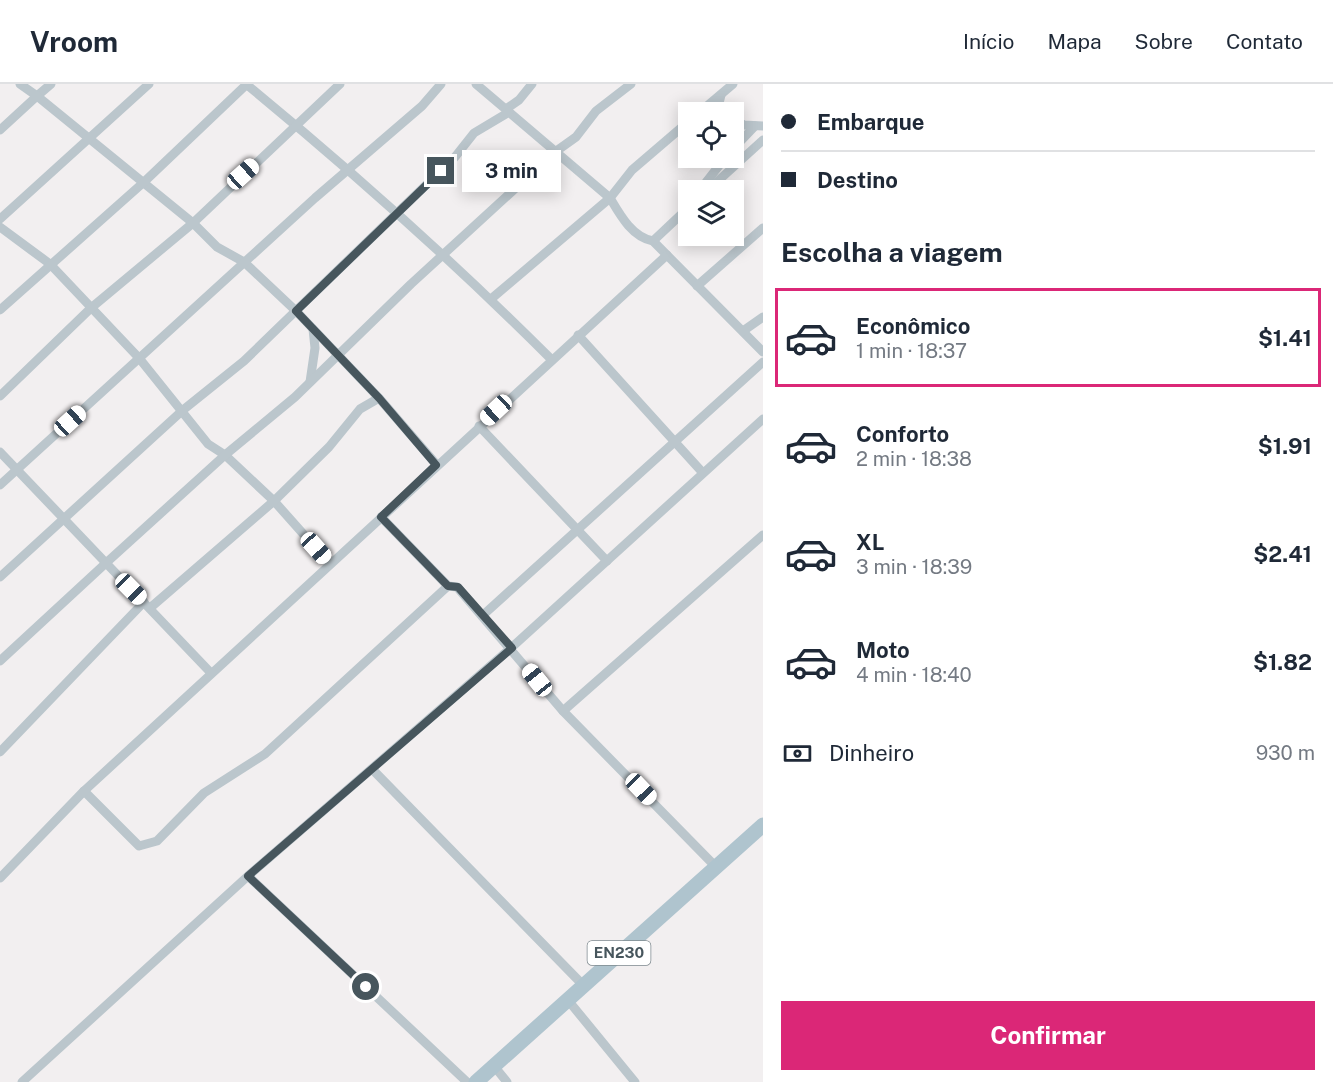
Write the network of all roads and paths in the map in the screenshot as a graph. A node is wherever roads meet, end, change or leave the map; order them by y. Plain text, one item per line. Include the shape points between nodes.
1 (20, 84) edge
2 (51, 84) edge
3 (149, 84) edge
4 (247, 84) edge
5 (340, 84) edge
6 (441, 84) edge
7 (476, 84) edge
8 (532, 84) edge
9 (632, 84) edge
10 (733, 84) edge
11 (721, 95) junction
12 (37, 96) junction
13 (712, 102) edge
14 (720, 102) edge
15 (507, 111) junction
16 (744, 125) edge
17 (297, 126) junction
18 (759, 126) edge
19 (0, 130) edge
20 (678, 131) edge
21 (89, 137) junction
22 (763, 140) edge
23 (744, 141) edge
24 (555, 152) junction
25 (744, 152) edge
26 (750, 153) junction
27 (717, 168) edge
28 (348, 169) junction
29 (708, 180) edge
30 (719, 180) edge
31 (144, 182) junction
32 (610, 198) junction
33 (398, 214) junction
34 (678, 216) edge
35 (0, 219) edge
36 (193, 223) junction
37 (0, 227) edge
38 (763, 228) edge
39 (653, 241) junction
40 (445, 255) junction
41 (667, 255) junction
42 (244, 262) junction
43 (50, 264) junction
44 (697, 286) junction
45 (491, 299) junction
46 (91, 308) junction
47 (0, 310) edge
48 (296, 311) junction
49 (763, 317) edge
50 (313, 329) junction
51 (743, 331) junction
52 (578, 335) junction
53 (763, 352) edge
54 (337, 354) junction
55 (139, 358) junction
56 (551, 359) junction
57 (763, 362) edge
58 (310, 382) junction
59 (0, 396) edge
60 (379, 398) junction
61 (183, 410) junction
62 (763, 419) edge
63 (479, 426) junction
64 (675, 442) junction
65 (0, 452) edge
66 (225, 455) junction
67 (436, 465) junction
68 (18, 469) junction
69 (703, 473) junction
70 (0, 485) edge
71 (274, 501) junction
72 (381, 517) junction
73 (63, 519) junction
74 (577, 530) junction
75 (763, 535) edge
76 (607, 561) junction
77 (105, 563) junction
78 (330, 564) junction
79 (0, 577) edge
80 (448, 586) junction
81 (147, 605) junction
82 (483, 616) junction
83 (512, 648) junction
84 (0, 661) edge
85 (211, 673) junction
86 (563, 711) junction
87 (0, 752) edge
88 (372, 769) junction
89 (84, 791) junction
90 (763, 825) edge
91 (716, 867) junction
92 (248, 876) junction
93 (0, 878) edge
94 (583, 985) junction
95 (567, 999) junction
96 (494, 1066) junction
97 (22, 1082) edge
98 (467, 1082) edge
99 (476, 1082) edge
100 (507, 1082) edge
101 (635, 1082) edge

1 - 12 street
2 - 12 street
3 - 21 street
4 - 17 street
4 - 31 street
5 - 17 street
6 - 28 street via 422,106
7 - 15 street
8 - 15 street
9 - 24 street via 596,111 576,137
10 - 11 street
11 - 13 street
11 - 14 street
12 - 19 street
12 - 21 street
15 - 24 street
15 - 33 street via 474,133
16 - 18 street
17 - 28 street
17 - 36 street
18 - 23 street
20 - 32 street via 632,170
21 - 31 street
21 - 35 street
22 - 26 street
24 - 32 street
24 - 40 street
25 - 26 street
26 - 30 street
27 - 29 street
28 - 33 street
28 - 42 street
31 - 36 street
31 - 43 street
32 - 39 street via 624,223
32 - 45 street
33 - 40 street
33 - 48 street
34 - 39 street
36 - 42 street via 217,247
36 - 46 street
37 - 43 street
38 - 44 street
39 - 41 street
40 - 45 street
40 - 54 street
41 - 44 street
41 - 52 street
42 - 48 street
42 - 55 street
43 - 46 street
43 - 47 street
44 - 51 street
45 - 56 street
46 - 55 street
46 - 59 street
48 - 50 street
48 - 61 street via 244,361
49 - 51 street
50 - 54 street
50 - 58 street via 315,348
51 - 53 street
52 - 56 street
52 - 64 street
54 - 58 street
54 - 60 street
55 - 61 street
55 - 68 street
56 - 63 street
57 - 64 street
58 - 66 street
60 - 67 street
60 - 71 street via 360,409 329,447
61 - 66 street via 208,444
61 - 73 street
62 - 69 street
63 - 67 street
63 - 74 street
64 - 69 street
64 - 74 street
65 - 68 street
66 - 71 street
66 - 77 street
67 - 72 street
68 - 70 street
68 - 73 street
69 - 76 street
71 - 78 street
71 - 81 street
72 - 78 street
72 - 80 street
73 - 77 street
73 - 79 street
74 - 76 street
74 - 82 street
75 - 86 street
76 - 83 street
77 - 81 street
77 - 84 street
78 - 85 street
80 - 82 street via 458,587
80 - 89 street via 265,754 204,793 157,841 139,846
81 - 85 street
81 - 87 street
82 - 83 street
83 - 86 street
83 - 88 street
85 - 89 street
86 - 91 street
88 - 92 street
88 - 94 street
89 - 93 street
90 - 91 main road, EN230
91 - 94 main road, EN230
92 - 97 street
92 - 98 street
94 - 95 main road, EN230
95 - 96 main road, EN230
95 - 101 street
96 - 99 main road, EN230
96 - 100 street

